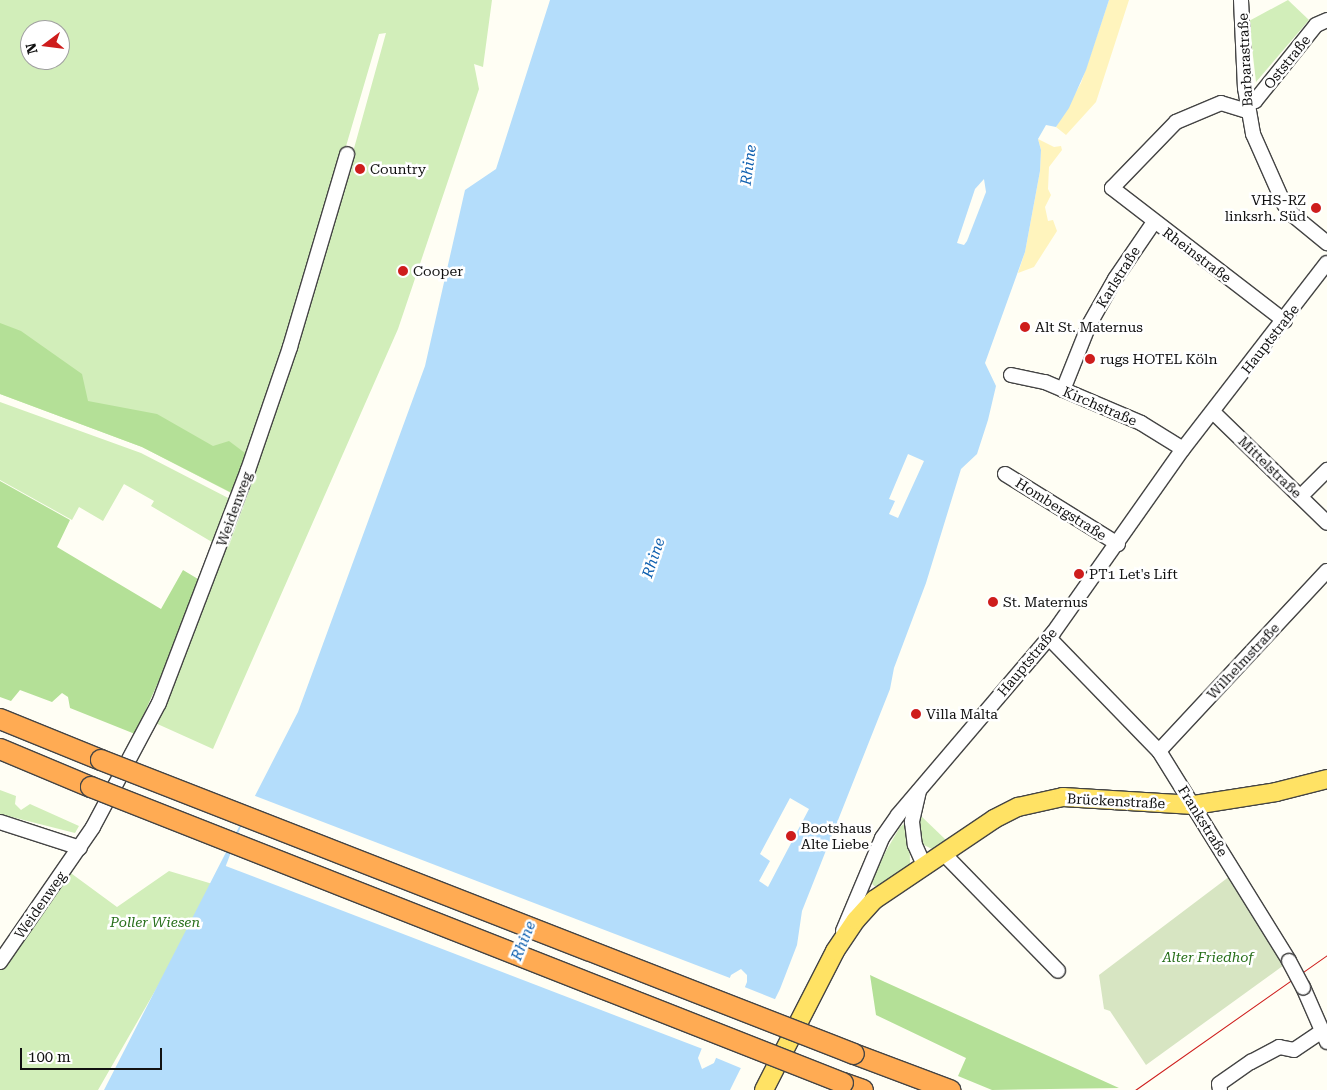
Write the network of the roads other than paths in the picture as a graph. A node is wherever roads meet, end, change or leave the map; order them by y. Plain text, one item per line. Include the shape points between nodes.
1 (1242, 0) edge
2 (1327, 20) edge
3 (1247, 108) junction
4 (347, 154) dead end
5 (1154, 222) junction
6 (1327, 243) edge
7 (1327, 263) edge
8 (1285, 321) junction
9 (1011, 375) dead end
10 (1063, 390) junction
11 (1213, 412) junction
12 (1183, 449) junction
13 (1327, 470) edge
14 (1005, 474) dead end
15 (1301, 496) junction
16 (1327, 523) edge
17 (1118, 544) junction
18 (1327, 571) edge
19 (1049, 638) junction
20 (0, 718) edge
21 (0, 749) edge
22 (1159, 751) junction
23 (1327, 779) edge
24 (920, 787) junction
25 (1194, 805) junction
26 (0, 822) edge
27 (80, 848) junction
28 (944, 854) junction
29 (925, 867) junction
30 (835, 951) junction
31 (0, 962) edge
32 (1058, 971) dead end
33 (1324, 1036) edge
34 (764, 1090) edge
35 (863, 1090) edge
36 (950, 1090) edge
37 (1220, 1090) edge

1 - 3 street, Barbarastraße
2 - 3 street, Oststraße via 1316,26
3 - 5 street, Rheinstraße via 1221,103 1176,122 1112,188
3 - 6 street, Barbarastraße via 1253,134 1284,204
4 - 27 street, Weidenweg via 287,357 187,633 159,703
5 - 8 street, Rheinstraße
5 - 10 street, Karlstraße via 1115,279 1089,325
7 - 8 street, Hauptstraße
8 - 11 street, Hauptstraße
9 - 10 street, Kirchstraße
10 - 12 street, Kirchstraße via 1141,423
11 - 12 street, Hauptstraße
11 - 15 street, Mittelstraße
12 - 17 street, Hauptstraße
13 - 15 street
14 - 17 street, Hombergstraße
15 - 16 street, Mittelstraße
17 - 19 street, Hauptstraße
18 - 22 street, Wilhelmstraße
19 - 22 street, Frankstraße
19 - 24 street, Hauptstraße
20 - 36 highway, bridge
21 - 35 highway, bridge
22 - 25 street, Frankstraße
23 - 25 main road, Brückenstraße via 1276,792
24 - 29 street via 912,822 915,845
24 - 30 street, Hauptstraße via 882,838
25 - 28 main road, Brückenstraße via 1088,797 1040,801 994,819
25 - 33 street, Frankstraße, bridge via 1289,961
26 - 27 street
27 - 31 street, Weidenweg
28 - 29 main road, Brückenstraße
28 - 32 street
29 - 30 main road, Brückenstraße via 874,900
30 - 34 main road, Brückenstraße
33 - 37 street, Frankstraße via 1294,1050 1279,1048 1251,1062 1219,1084

